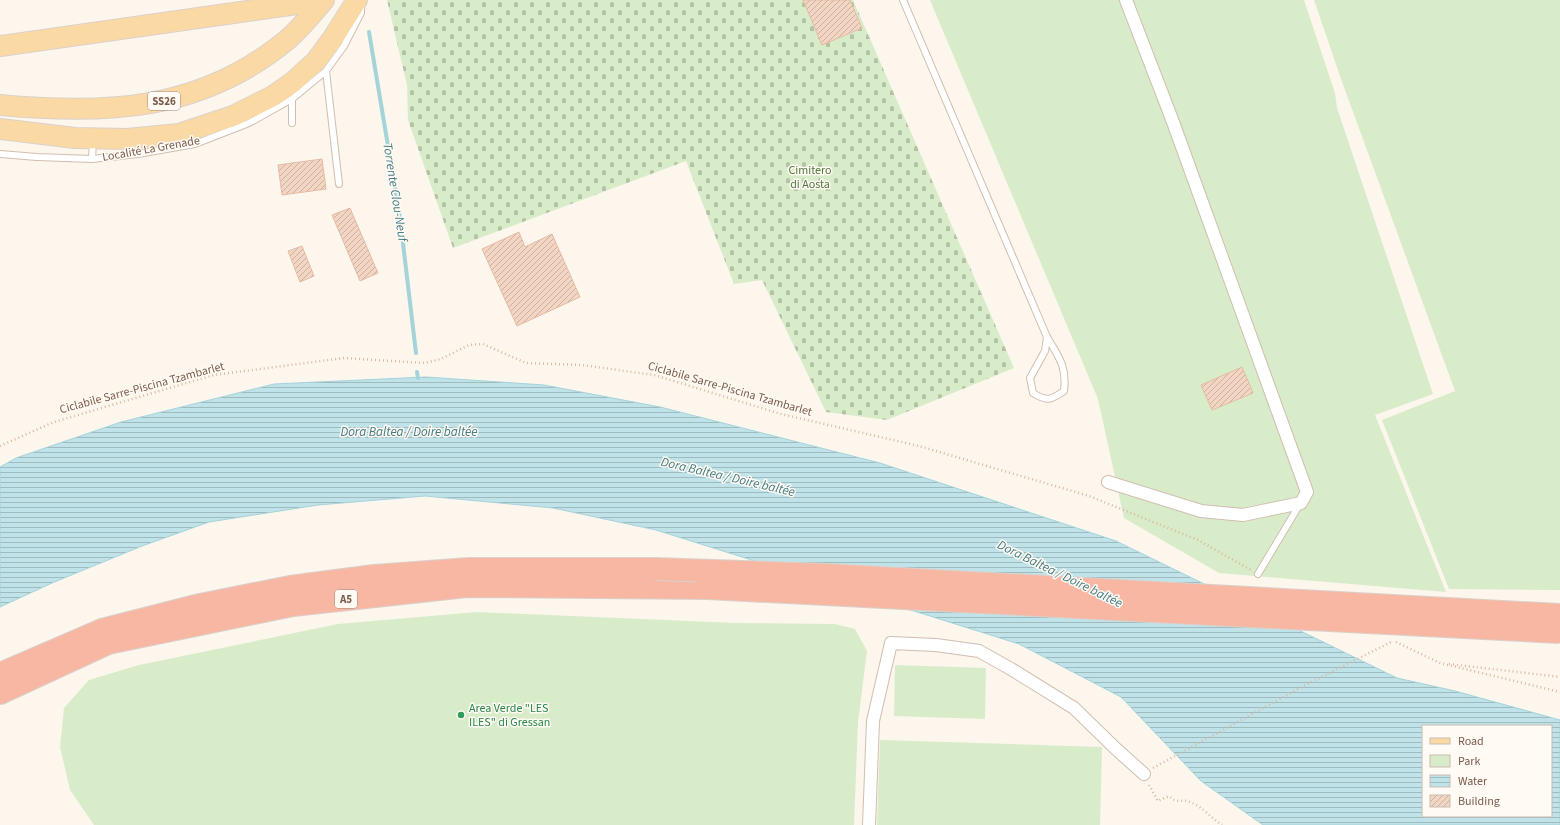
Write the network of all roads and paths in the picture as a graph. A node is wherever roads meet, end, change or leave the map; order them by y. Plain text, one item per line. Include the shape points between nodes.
1 (314, 0) edge
2 (324, 0) edge
3 (903, 0) edge
4 (1126, 0) edge
5 (352, 4) edge
6 (0, 46) edge
7 (326, 71) junction
8 (292, 99) junction
9 (0, 105) edge
10 (292, 123) dead end
11 (0, 129) edge
12 (93, 138) junction
13 (0, 154) edge
14 (92, 159) junction
15 (339, 184) dead end
16 (1047, 337) junction
17 (0, 446) edge
18 (1108, 482) dead end
19 (1301, 503) junction
20 (1258, 574) joint
21 (1560, 615) edge
22 (1560, 632) edge
23 (1440, 662) junction
24 (0, 674) edge
25 (1560, 677) edge
26 (1560, 692) edge
27 (0, 693) edge
28 (1148, 771) junction
29 (869, 825) edge
30 (1222, 825) edge

1 - 6 main road
2 - 9 main road, SS26 via 287,39 239,72 194,92 140,105 78,110
3 - 16 lane
4 - 19 street via 1302,473 1307,492
5 - 7 lane, Localité La Grenade via 361,13 344,46
5 - 12 main road via 333,38 316,60 293,82 273,96 233,116 179,134 127,140
7 - 8 lane, Localité La Grenade
7 - 15 lane
8 - 10 lane
8 - 14 lane, Localité La Grenade via 249,123 195,144
11 - 12 main road
12 - 14 lane, Localité La Grenade
13 - 14 lane, Localité La Grenade
16 - 16 lane via 1045,351 1030,378 1033,392 1042,399 1052,399 1064,391 1066,377
17 - 20 path, Ciclabile Sarre-Piscina Tzambarlet via 54,422 214,374 344,358 424,363 441,359 469,345 483,344 526,363 582,365 654,374 780,414 927,448 1089,496 1198,540
18 - 19 street via 1201,511 1243,515
19 - 20 lane
21 - 24 highway, A5, bridge via 827,575 655,569 469,569 374,576 290,587 200,604 102,630
22 - 27 highway, A5, bridge via 707,588 467,586 293,605 108,643
23 - 25 path
23 - 26 path
23 - 28 path via 1394,640
28 - 29 street via 1115,748 1074,708 980,651 936,645 891,643 873,721
28 - 30 path via 1158,801 1169,796 1179,802 1189,801

